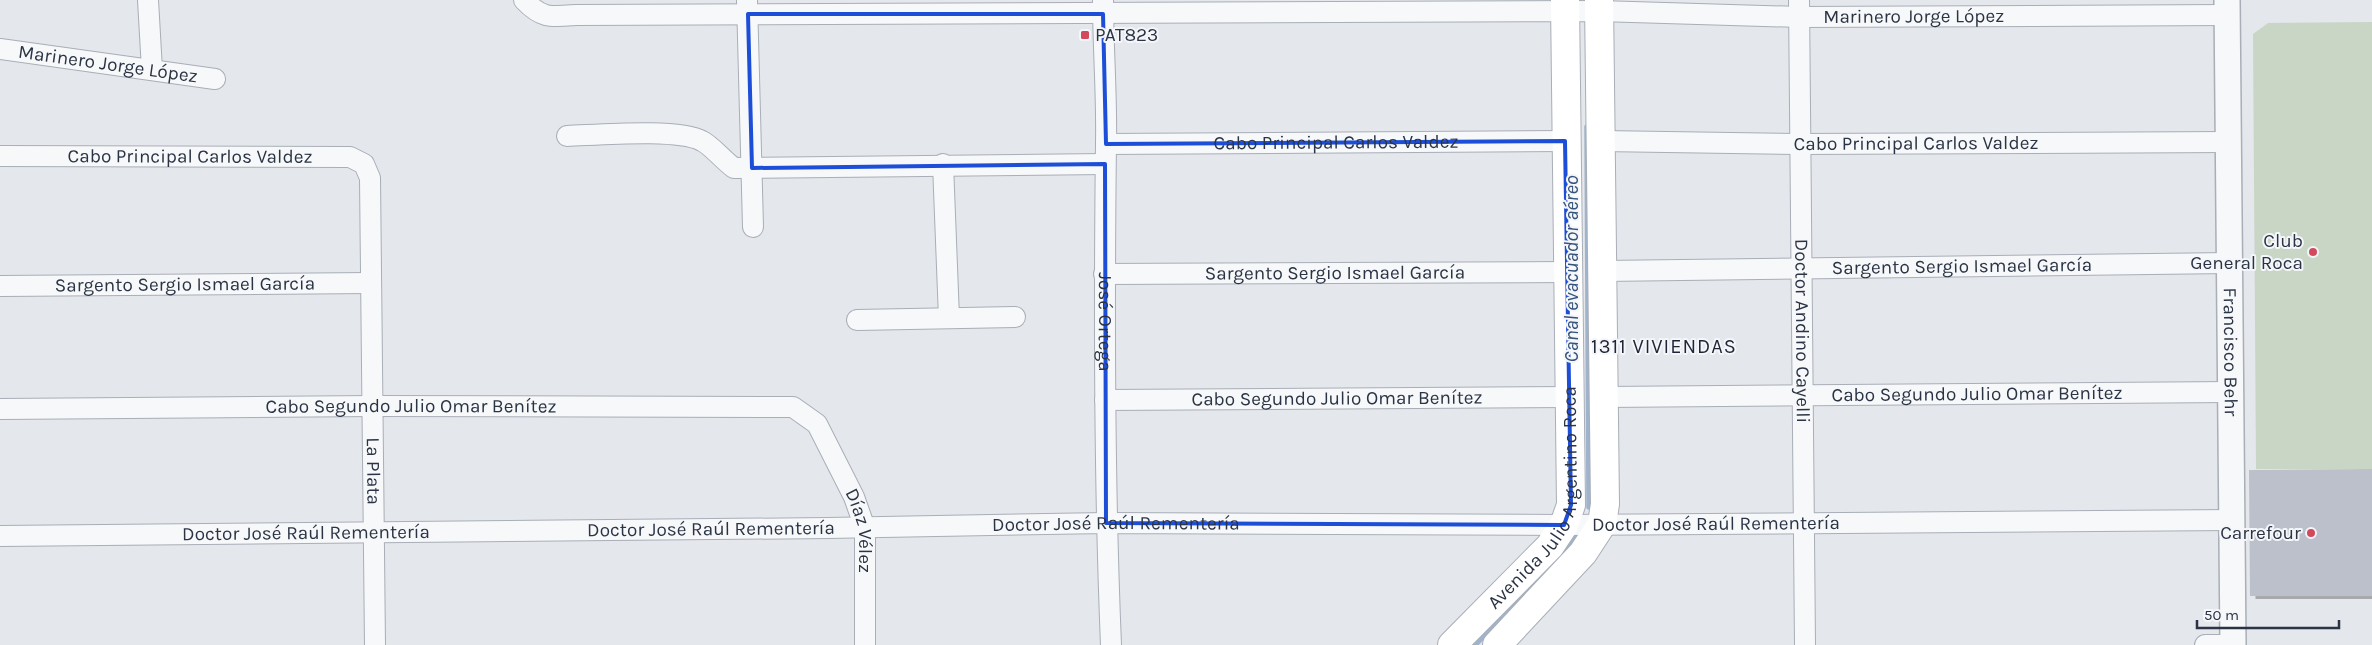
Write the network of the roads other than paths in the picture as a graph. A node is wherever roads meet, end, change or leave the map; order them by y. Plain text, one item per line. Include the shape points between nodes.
1 (148, 0) edge
2 (524, 0) edge
3 (933, 6) edge
4 (1254, 6) edge
5 (1565, 6) edge
6 (1599, 6) edge
7 (747, 7) edge
8 (1103, 7) edge
9 (574, 8) edge
10 (1717, 8) edge
11 (1799, 8) edge
12 (2227, 8) edge
13 (0, 49) edge
14 (152, 70) junction
15 (215, 79) dead end
16 (567, 136) dead end
17 (1566, 141) junction
18 (1602, 141) junction
19 (2229, 142) junction
20 (1106, 144) junction
21 (1800, 144) junction
22 (0, 156) edge
23 (944, 164) junction
24 (1105, 164) junction
25 (752, 168) junction
26 (370, 178) joint
27 (754, 227) dead end
28 (2230, 263) junction
29 (1802, 268) junction
30 (1603, 271) junction
31 (1568, 272) junction
32 (1104, 274) junction
33 (371, 283) junction
34 (0, 286) edge
35 (1015, 317) dead end
36 (949, 318) junction
37 (857, 320) dead end
38 (2231, 392) junction
39 (1803, 395) junction
40 (1571, 397) junction
41 (1605, 397) junction
42 (1105, 400) junction
43 (372, 406) junction
44 (0, 409) edge
45 (817, 424) joint
46 (2232, 520) junction
47 (1106, 523) junction
48 (1804, 523) junction
49 (1602, 524) junction
50 (1564, 525) junction
51 (865, 528) junction
52 (374, 533) junction
53 (0, 536) edge
54 (375, 645) edge
55 (865, 645) edge
56 (1111, 645) edge
57 (1452, 645) edge
58 (1496, 645) edge
59 (1805, 645) edge
60 (2205, 645) edge
61 (2233, 645) edge

1 - 14 street
2 - 9 street via 548,18
3 - 7 street
3 - 8 street
4 - 5 street, Marinero Jorge López
4 - 8 street, Marinero Jorge López
5 - 6 street, Marinero Jorge López
5 - 17 main road, Avenida Julio Argentino Roca
6 - 10 street, Marinero Jorge López
6 - 18 main road, Avenida Julio Argentino Roca
7 - 9 street
7 - 25 street
8 - 20 street, José Ortega
10 - 11 street, Marinero Jorge López
11 - 12 street, Marinero Jorge López
11 - 21 street, Doctor Andino Cayelli
12 - 19 street, Francisco Behr
13 - 14 street, Marinero Jorge López
14 - 15 street, Marinero Jorge López
16 - 25 street via 681,134 703,141 734,168
17 - 20 street, Cabo Principal Carlos Valdez
17 - 31 main road, Avenida Julio Argentino Roca
18 - 21 street, Cabo Principal Carlos Valdez
18 - 30 main road, Avenida Julio Argentino Roca
19 - 21 street, Cabo Principal Carlos Valdez
19 - 28 street, Francisco Behr
20 - 24 street, José Ortega
21 - 29 street, Doctor Andino Cayelli
22 - 26 street, Cabo Principal Carlos Valdez via 350,156 364,164
23 - 24 street
23 - 25 street
23 - 36 street
24 - 32 street, José Ortega
25 - 27 street
26 - 33 street, La Plata
28 - 29 street, Sargento Sergio Ismael García
28 - 38 street, Francisco Behr
29 - 30 street, Sargento Sergio Ismael García
29 - 39 street, Doctor Andino Cayelli
30 - 41 main road, Avenida Julio Argentino Roca
31 - 32 street, Sargento Sergio Ismael García
31 - 40 main road, Avenida Julio Argentino Roca
32 - 42 street, José Ortega
33 - 34 street, Sargento Sergio Ismael García
33 - 43 street, La Plata
35 - 36 street
36 - 37 street
38 - 39 street, Cabo Segundo Julio Omar Benítez
38 - 46 street, Francisco Behr
39 - 41 street, Cabo Segundo Julio Omar Benítez
39 - 48 street, Doctor Andino Cayelli
40 - 42 street, Cabo Segundo Julio Omar Benítez
40 - 50 main road, Avenida Julio Argentino Roca via 1571,504
41 - 49 main road, Avenida Julio Argentino Roca via 1605,504
42 - 47 street, José Ortega
43 - 44 street, Cabo Segundo Julio Omar Benítez
43 - 45 street, Cabo Segundo Julio Omar Benítez via 793,407
43 - 52 street, La Plata
45 - 51 street, Díaz Vélez via 854,497
46 - 48 street, Doctor José Raúl Rementería
46 - 61 street, Francisco Behr
47 - 50 street, Doctor José Raúl Rementería
47 - 51 street, Doctor José Raúl Rementería
47 - 56 street, José Ortega
48 - 49 street, Doctor José Raúl Rementería
48 - 59 street, Doctor Andino Cayelli
49 - 50 street, Doctor José Raúl Rementería
49 - 58 main road, Avenida Julio Argentino Roca via 1583,553
50 - 57 main road, Avenida Julio Argentino Roca via 1550,546
51 - 52 street, Doctor José Raúl Rementería
51 - 55 street, Díaz Vélez
52 - 53 street, Doctor José Raúl Rementería
52 - 54 street, La Plata
60 - 61 street

